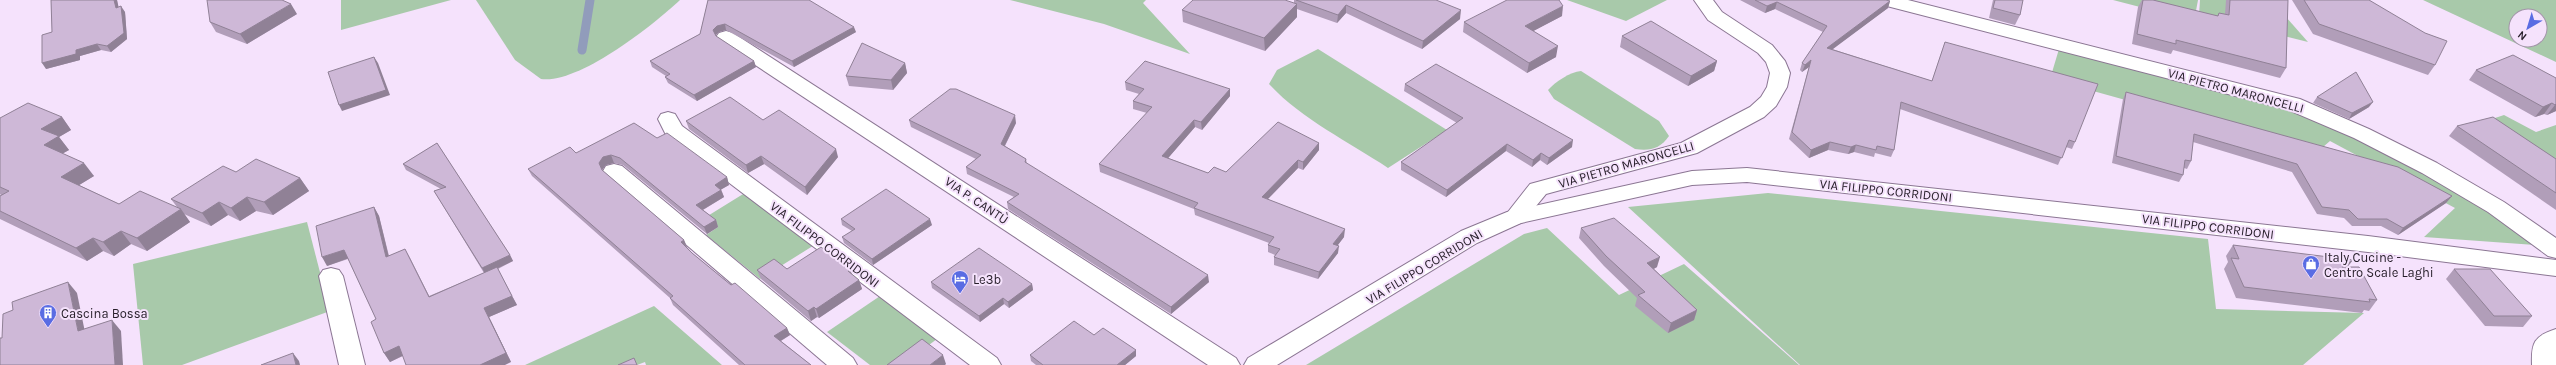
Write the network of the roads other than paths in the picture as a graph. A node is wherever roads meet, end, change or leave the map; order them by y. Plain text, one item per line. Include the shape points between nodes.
1 (1703, 0) edge
2 (1886, 0) edge
3 (726, 37) dead end
4 (668, 118) dead end
5 (614, 171) dead end
6 (1515, 218) junction
7 (2556, 250) edge
8 (2556, 268) edge
9 (332, 276) dead end
10 (2556, 338) edge
11 (352, 365) edge
12 (844, 365) edge
13 (988, 365) edge
14 (1227, 365) edge
15 (1257, 365) edge
16 (2545, 365) edge

1 - 6 street, VIA PIETRO MARONCELLI via 1716,16 1765,49 1775,62 1780,73 1777,87 1769,101 1757,112 1689,148 1538,189
2 - 7 street, VIA PIETRO MARONCELLI via 2293,104 2334,120 2441,175 2500,209
3 - 14 street, VIA P. CANTÙ via 884,136 1046,247
4 - 13 street, VIA FILIPPO CORRIDONI via 674,130
5 - 12 street
6 - 8 street, VIA FILIPPO CORRIDONI via 1692,178 1747,175 2368,244
6 - 15 street, VIA FILIPPO CORRIDONI via 1469,237
9 - 11 street
10 - 16 street via 2544,347

